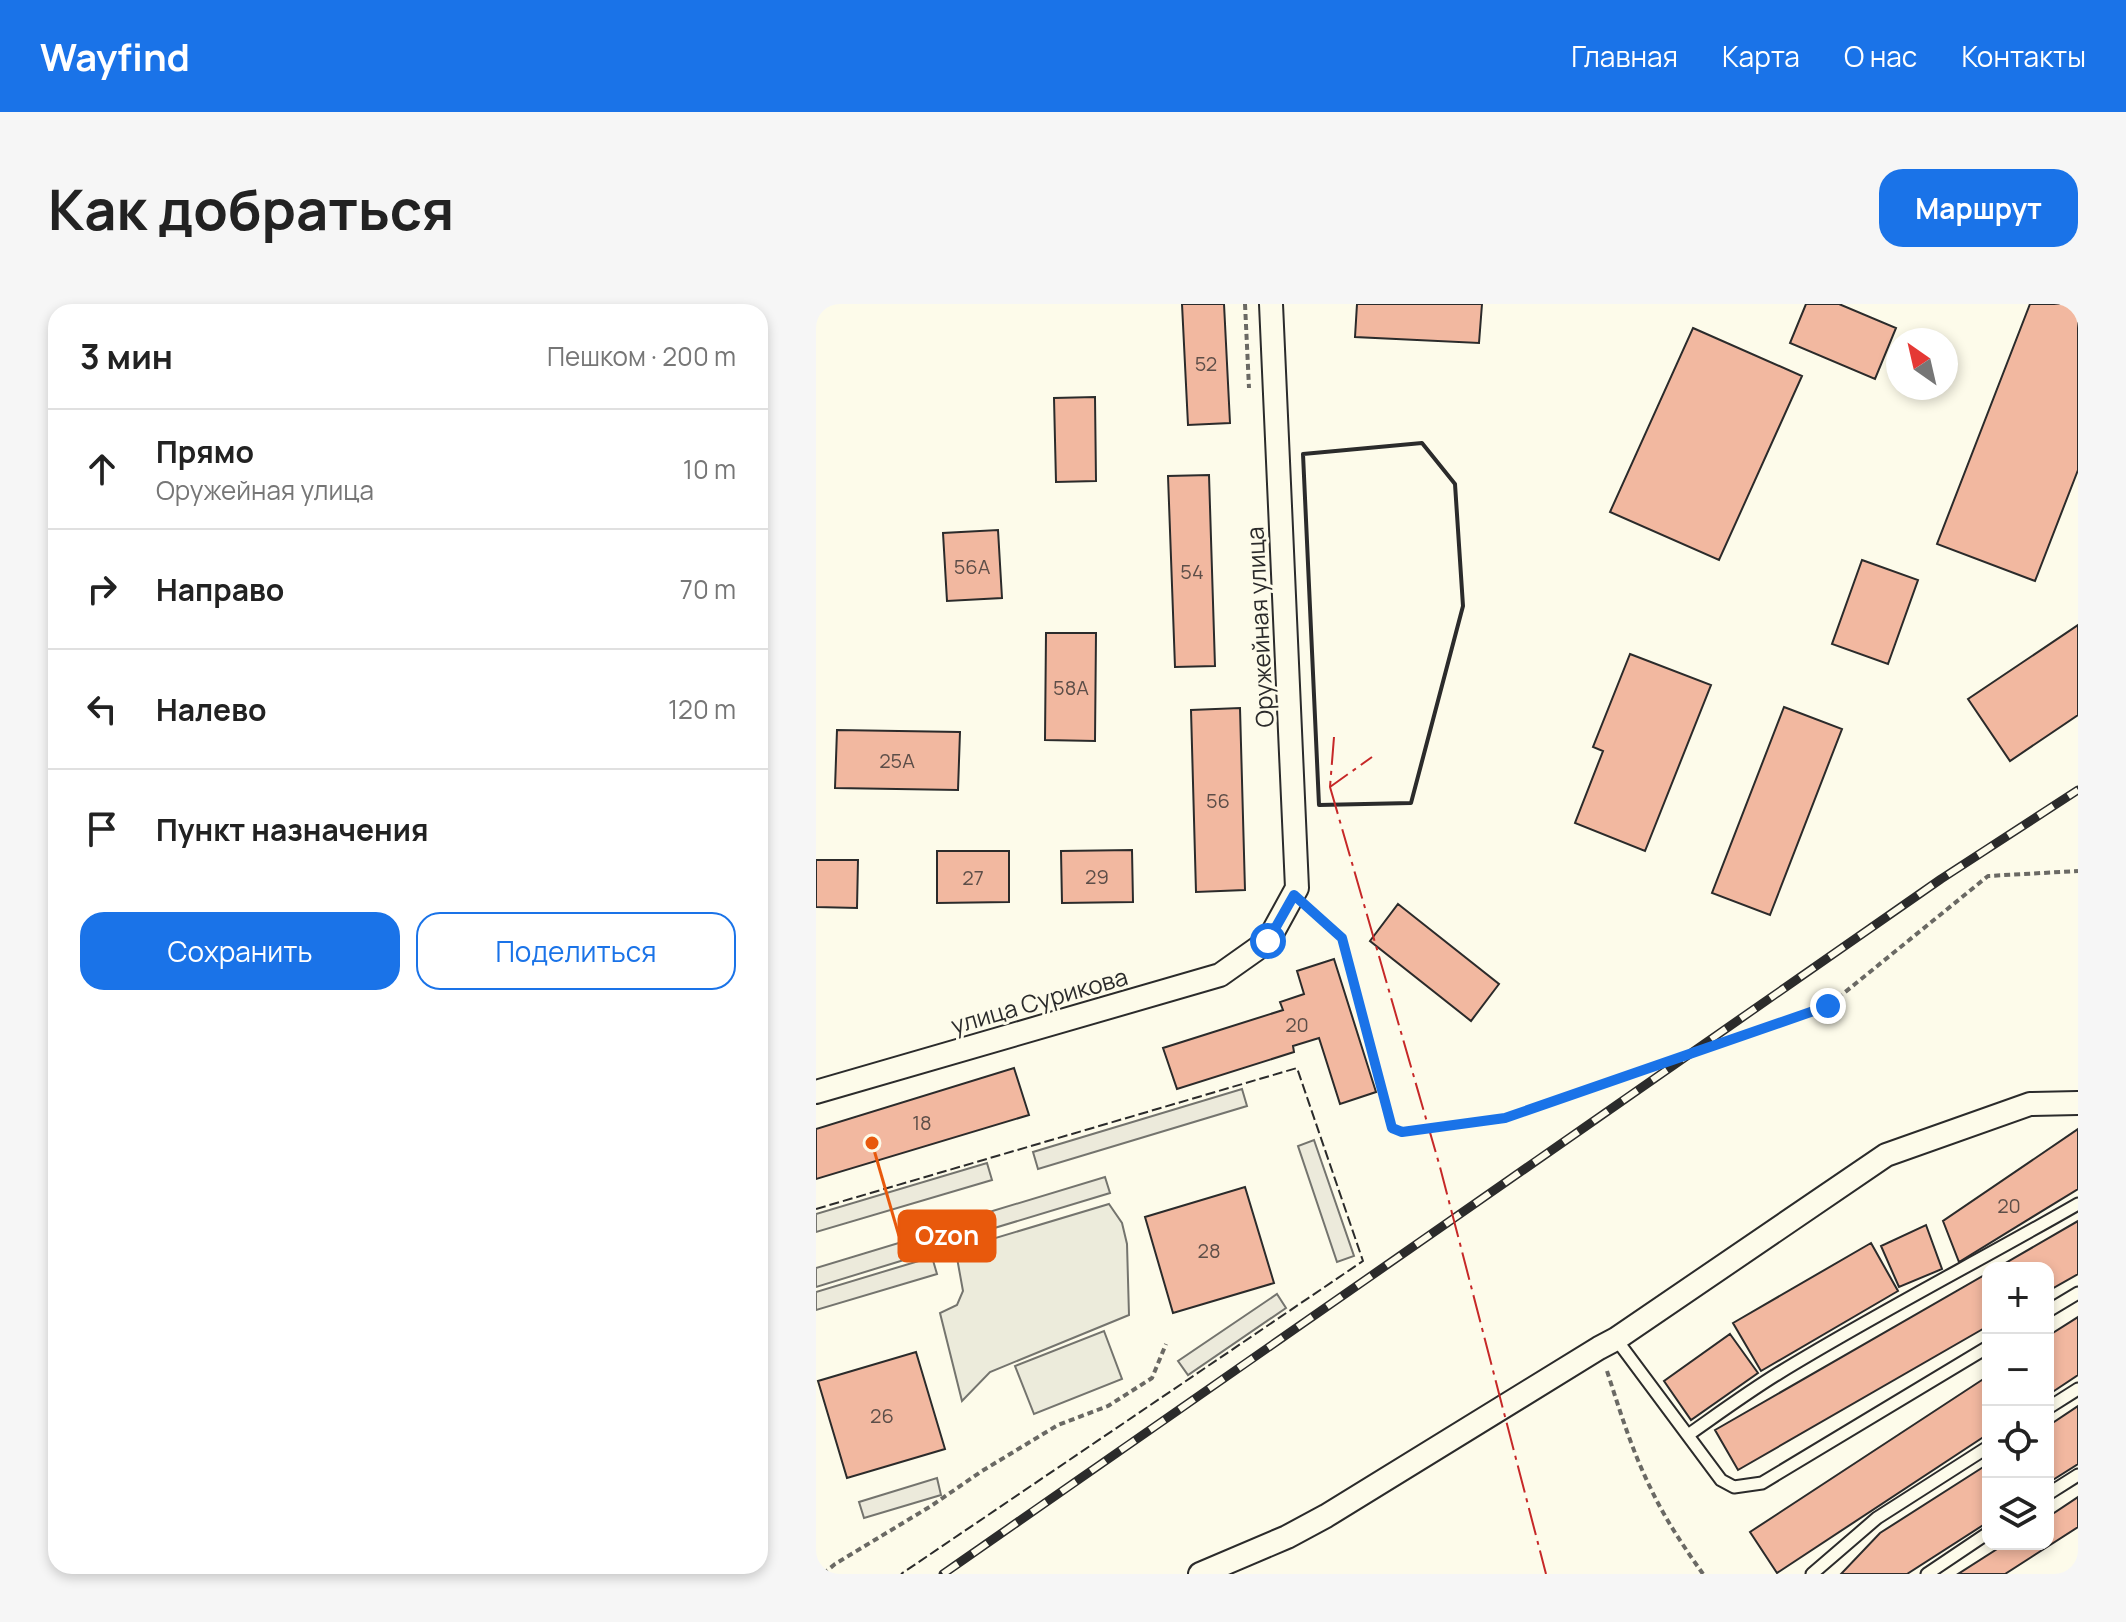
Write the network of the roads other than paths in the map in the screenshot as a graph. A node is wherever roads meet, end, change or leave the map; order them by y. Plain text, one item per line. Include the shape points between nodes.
1 (1271, 304) edge
2 (1268, 941) joint
3 (816, 1092) edge
4 (2078, 1103) edge
5 (2078, 1204) edge
6 (2078, 1293) edge
7 (2054, 1307) edge
8 (1607, 1344) junction
9 (1982, 1351) edge
10 (2078, 1389) edge
11 (2051, 1406) edge
12 (1688, 1435) junction
13 (1982, 1451) edge
14 (2078, 1475) edge
15 (2054, 1490) edge
16 (1982, 1537) edge
17 (1200, 1574) edge
18 (1812, 1574) edge
19 (1927, 1574) edge

1 - 2 street, Оружейная улица via 1297,888
2 - 3 street, улица Сурикова via 1220,975
4 - 8 street via 2030,1104 1886,1155
5 - 12 lane via 1776,1374
6 - 7 lane
8 - 12 lane
8 - 17 street via 1313,1523
9 - 12 lane via 1762,1483 1734,1487 1721,1480
10 - 11 lane
13 - 18 lane via 1877,1518
14 - 15 lane
16 - 19 lane

